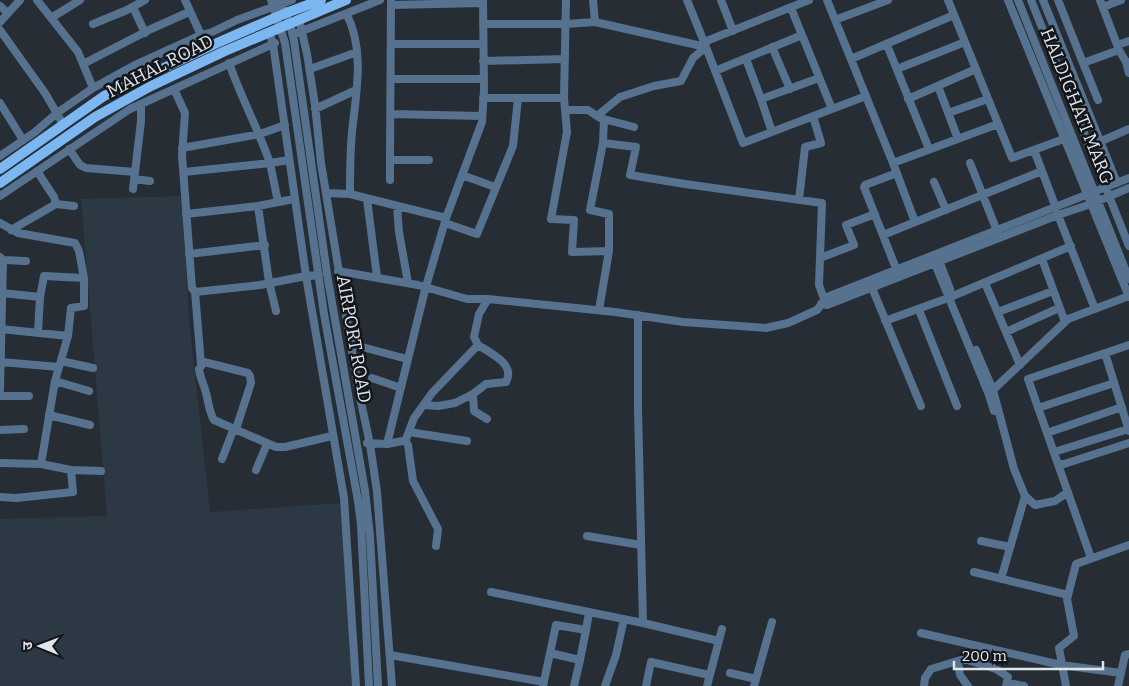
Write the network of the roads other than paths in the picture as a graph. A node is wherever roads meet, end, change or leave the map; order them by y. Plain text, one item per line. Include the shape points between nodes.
1 (20, 0) edge
2 (37, 0) edge
3 (80, 0) edge
4 (145, 0) edge
5 (185, 0) edge
6 (292, 0) edge
7 (321, 0) edge
8 (346, 0) edge
9 (380, 0) edge
10 (566, 0) edge
11 (593, 0) edge
12 (687, 0) edge
13 (722, 0) edge
14 (810, 0) edge
15 (827, 0) edge
16 (888, 0) edge
17 (948, 0) edge
18 (1008, 0) edge
19 (1018, 0) edge
20 (1031, 0) edge
21 (1043, 0) edge
22 (1058, 0) edge
23 (1121, 0) edge
24 (391, 2) edge
25 (483, 2) edge
26 (873, 3) edge
27 (1102, 4) edge
28 (0, 6) edge
29 (133, 6) junction
30 (790, 8) junction
31 (189, 12) junction
32 (282, 12) edge
33 (8, 13) junction
34 (347, 14) junction
35 (954, 15) junction
36 (51, 18) junction
37 (835, 20) junction
38 (0, 22) edge
39 (595, 22) junction
40 (93, 24) dead end
41 (483, 24) junction
42 (566, 24) junction
43 (0, 30) edge
44 (733, 31) junction
45 (269, 32) junction
46 (301, 32) junction
47 (145, 33) junction
48 (201, 35) junction
49 (292, 35) junction
50 (802, 35) junction
51 (284, 38) junction
52 (1129, 40) edge
53 (965, 42) junction
54 (272, 44) junction
55 (391, 44) junction
56 (483, 44) junction
57 (705, 44) junction
58 (887, 45) junction
59 (1118, 47) junction
60 (772, 48) junction
61 (357, 52) junction
62 (746, 58) junction
63 (565, 59) junction
64 (851, 59) junction
65 (483, 61) junction
66 (1127, 62) edge
67 (229, 63) junction
68 (1083, 63) junction
69 (83, 64) junction
70 (310, 69) junction
71 (897, 69) junction
72 (976, 70) junction
73 (715, 71) junction
74 (1129, 73) edge
75 (819, 78) junction
76 (391, 79) junction
77 (484, 79) junction
78 (938, 86) junction
79 (93, 88) junction
80 (790, 88) junction
81 (174, 89) junction
82 (356, 90) junction
83 (866, 96) junction
84 (483, 98) junction
85 (518, 98) junction
86 (564, 98) junction
87 (761, 99) junction
88 (908, 99) junction
89 (988, 99) junction
90 (1098, 100) dead end
91 (0, 103) edge
92 (141, 104) junction
93 (315, 109) junction
94 (832, 109) junction
95 (565, 110) junction
96 (57, 113) junction
97 (948, 113) junction
98 (390, 114) junction
99 (482, 116) junction
100 (813, 116) junction
101 (601, 118) junction
102 (63, 124) junction
103 (998, 124) junction
104 (285, 125) junction
105 (634, 127) dead end
106 (1129, 129) edge
107 (772, 132) junction
108 (260, 134) junction
109 (1073, 136) junction
110 (958, 138) junction
111 (1064, 139) junction
112 (23, 140) junction
113 (1099, 142) junction
114 (603, 143) junction
115 (182, 148) junction
116 (70, 149) junction
117 (929, 149) junction
118 (1034, 150) junction
119 (0, 156) edge
120 (289, 160) junction
121 (390, 160) junction
122 (429, 160) dead end
123 (893, 162) junction
124 (270, 163) junction
125 (970, 163) dead end
126 (0, 169) edge
127 (37, 171) junction
128 (184, 172) junction
129 (1042, 172) junction
130 (897, 173) junction
131 (462, 175) junction
132 (134, 176) junction
133 (1129, 178) edge
134 (390, 180) dead end
135 (150, 181) dead end
136 (934, 182) dead end
137 (0, 183) edge
138 (1117, 183) junction
139 (495, 187) junction
140 (1106, 188) junction
141 (1129, 188) edge
142 (133, 189) dead end
143 (326, 193) junction
144 (350, 194) junction
145 (1091, 194) junction
146 (982, 195) junction
147 (0, 196) edge
148 (1110, 196) junction
149 (294, 199) junction
150 (367, 199) junction
151 (799, 200) junction
152 (278, 202) junction
153 (1095, 203) junction
154 (56, 204) junction
155 (74, 206) dead end
156 (258, 206) junction
157 (397, 206) junction
158 (946, 210) junction
159 (1057, 212) junction
160 (186, 214) junction
161 (874, 214) junction
162 (446, 220) junction
163 (915, 222) junction
164 (0, 223) edge
165 (11, 230) junction
166 (997, 231) junction
167 (883, 235) junction
168 (265, 246) junction
169 (1071, 246) junction
170 (1129, 246) edge
171 (609, 251) junction
172 (189, 254) junction
173 (2, 258) edge
174 (820, 258) junction
175 (936, 259) junction
176 (1042, 259) junction
177 (26, 261) dead end
178 (896, 270) junction
179 (338, 271) junction
180 (319, 275) junction
181 (306, 276) junction
182 (377, 277) junction
183 (84, 278) junction
184 (1129, 279) edge
185 (269, 282) junction
186 (408, 283) junction
187 (985, 283) junction
188 (870, 284) junction
189 (426, 287) junction
190 (1, 290) edge
191 (1053, 291) junction
192 (195, 292) junction
193 (1129, 296) edge
194 (40, 297) junction
195 (951, 297) junction
196 (488, 299) junction
197 (823, 302) junction
198 (1060, 308) junction
199 (1095, 309) junction
200 (599, 310) junction
201 (919, 310) junction
202 (276, 311) dead end
203 (998, 312) junction
204 (638, 315) junction
205 (885, 321) junction
206 (1065, 322) junction
207 (1, 326) edge
208 (38, 332) junction
209 (1006, 332) junction
210 (68, 336) junction
211 (352, 344) junction
212 (478, 345) junction
213 (1129, 345) edge
214 (1105, 353) junction
215 (1, 358) edge
216 (407, 359) junction
217 (60, 364) junction
218 (201, 364) junction
219 (1020, 364) junction
220 (93, 368) dead end
221 (372, 378) dead end
222 (55, 382) junction
223 (1114, 383) junction
224 (400, 388) junction
225 (0, 389) edge
226 (993, 390) junction
227 (89, 391) dead end
228 (473, 394) junction
229 (0, 396) edge
230 (30, 396) dead end
231 (424, 405) junction
232 (921, 406) dead end
233 (957, 406) dead end
234 (1122, 407) junction
235 (1038, 408) junction
236 (49, 415) junction
237 (487, 419) dead end
238 (90, 425) dead end
239 (24, 429) dead end
240 (235, 429) junction
241 (0, 430) edge
242 (1129, 430) edge
243 (409, 432) junction
244 (1047, 433) junction
245 (332, 436) junction
246 (405, 440) junction
247 (358, 441) junction
248 (466, 441) dead end
249 (1129, 443) edge
250 (268, 444) junction
251 (370, 444) junction
252 (387, 444) junction
253 (1054, 452) junction
254 (222, 459) dead end
255 (0, 463) edge
256 (42, 464) junction
257 (1058, 464) junction
258 (1014, 469) junction
259 (71, 470) junction
260 (256, 470) dead end
261 (101, 471) dead end
262 (1068, 492) junction
263 (1025, 496) junction
264 (0, 497) edge
265 (587, 536) dead end
266 (981, 541) dead end
267 (641, 545) junction
268 (1129, 545) edge
269 (436, 546) dead end
270 (1010, 547) junction
271 (1091, 558) junction
272 (974, 572) dead end
273 (1001, 579) junction
274 (491, 592) dead end
275 (1068, 594) junction
276 (589, 613) junction
277 (624, 619) junction
278 (772, 622) dead end
279 (644, 623) junction
280 (722, 629) dead end
281 (586, 630) junction
282 (921, 633) dead end
283 (718, 641) junction
284 (550, 653) junction
285 (1129, 654) edge
286 (390, 655) junction
287 (580, 660) junction
288 (958, 661) junction
289 (1061, 665) junction
290 (730, 673) dead end
291 (1121, 673) junction
292 (709, 676) junction
293 (755, 683) edge
294 (544, 684) edge
295 (1010, 685) edge
296 (356, 686) edge
297 (369, 686) edge
298 (378, 686) edge
299 (392, 686) edge
300 (574, 686) edge
301 (605, 686) edge
302 (646, 686) edge
303 (707, 686) edge
304 (924, 686) edge
305 (968, 686) edge
306 (1024, 686) edge
307 (1066, 686) edge
308 (1118, 686) edge

1 - 33 street
2 - 36 street
3 - 36 street
4 - 29 street
5 - 31 street
6 - 32 street
7 - 32 main road, MAHAL ROAD
8 - 32 main road, MAHAL ROAD
9 - 34 street
10 - 42 street
11 - 39 street
12 - 57 street
13 - 44 street
14 - 30 street
15 - 37 street
16 - 26 street
17 - 35 street
18 - 111 street
19 - 109 street, HALDIGHATI MARG
20 - 140 street, HALDIGHATI MARG
21 - 113 street
22 - 68 street
23 - 27 street
24 - 25 street
24 - 55 street
25 - 41 street
26 - 37 street
27 - 59 street
28 - 33 street
29 - 40 street
29 - 47 street
30 - 44 street
30 - 50 street
31 - 47 street
31 - 48 street
32 - 45 main road, MAHAL ROAD
32 - 46 street
32 - 48 street via 237,20
32 - 49 street, AIRPORT ROAD
32 - 51 street, AIRPORT ROAD
32 - 102 main road, MAHAL ROAD via 104,96
33 - 38 street
34 - 46 street
34 - 61 street
35 - 53 street
35 - 58 street
36 - 69 street via 78,52
37 - 64 street
39 - 42 street
39 - 57 street
41 - 42 street
41 - 56 street
42 - 63 street
43 - 96 street
44 - 57 street
45 - 54 street
45 - 137 main road, MAHAL ROAD via 151,86 95,117
46 - 49 street
46 - 70 street
47 - 69 street
48 - 79 street
49 - 51 street
49 - 247 street, AIRPORT ROAD via 327,274
50 - 60 street
50 - 75 street
51 - 54 street
51 - 180 street, AIRPORT ROAD
52 - 59 street
53 - 71 street
53 - 72 street
54 - 67 street
54 - 104 street
55 - 56 street
55 - 76 street
56 - 65 street
57 - 73 street
57 - 101 street via 681,81 620,98
58 - 64 street
58 - 71 street
59 - 66 street
59 - 68 street
60 - 62 street
60 - 80 street
61 - 70 street
61 - 82 street
62 - 73 street
62 - 87 street
63 - 65 street
63 - 86 street
64 - 83 street
65 - 77 street
66 - 74 street
67 - 81 street
67 - 108 street
68 - 90 street
69 - 79 street
70 - 93 street
71 - 88 street
72 - 78 street
72 - 89 street
73 - 107 street via 743,143
75 - 80 street
75 - 94 street
76 - 77 street
76 - 98 street
77 - 84 street
78 - 88 street
78 - 97 street
79 - 96 street
80 - 87 street
81 - 92 street
81 - 115 street via 185,113
82 - 93 street
82 - 144 street
83 - 94 street
83 - 123 street
84 - 85 street
84 - 99 street
85 - 86 street
85 - 139 street via 513,146
86 - 95 street
87 - 107 street
88 - 117 street
89 - 97 street
89 - 103 street
91 - 112 street
92 - 116 street
92 - 132 street
93 - 143 street
94 - 100 street
95 - 101 street via 588,110
95 - 171 street via 567,132 551,219 574,220 572,252
96 - 102 street
96 - 112 street
97 - 110 street
98 - 99 street
98 - 121 street
99 - 131 street
100 - 107 street
100 - 151 street via 821,143 805,147
101 - 105 street
101 - 114 street
102 - 126 main road, MAHAL ROAD
103 - 110 street
103 - 118 street via 1012,158
104 - 108 street
104 - 120 street
106 - 113 street
108 - 115 street
108 - 124 street
109 - 111 street
109 - 145 street, HALDIGHATI MARG
110 - 117 street
111 - 118 street
111 - 145 street
112 - 119 street
113 - 138 street
114 - 151 street via 636,147 630,175
114 - 171 street via 590,210 609,214
115 - 128 street
116 - 127 street
116 - 132 street via 80,165 86,168
117 - 123 street
118 - 129 street
120 - 124 street
120 - 149 street
121 - 122 street
121 - 134 street
123 - 130 street
124 - 128 street
124 - 152 street
125 - 146 street
127 - 147 street
127 - 154 street
128 - 160 street
129 - 146 street
129 - 159 street
130 - 161 street via 865,185
130 - 163 street
131 - 139 street
131 - 162 street
132 - 135 street
132 - 142 street
133 - 138 street
136 - 158 street
138 - 140 street
139 - 162 street via 477,234
140 - 145 street
140 - 148 street, HALDIGHATI MARG
141 - 148 street
143 - 144 street
143 - 179 street
144 - 150 street
145 - 153 street, HALDIGHATI MARG
145 - 159 street
146 - 158 street
146 - 166 street
148 - 153 street
148 - 170 street, HALDIGHATI MARG
149 - 152 street
149 - 181 street
150 - 157 street
150 - 182 street
151 - 174 street via 822,203
152 - 156 street
153 - 159 street
153 - 184 street, HALDIGHATI MARG
153 - 193 street
154 - 155 street
154 - 165 street
156 - 160 street
156 - 168 street
157 - 162 street
157 - 186 street
158 - 163 street
159 - 166 street
159 - 169 street
159 - 175 street
160 - 172 street
161 - 167 street
161 - 174 street via 846,225 854,245
162 - 189 street
163 - 167 street
164 - 165 street
165 - 183 street via 75,243
166 - 175 street
167 - 178 street
168 - 172 street
168 - 185 street
169 - 176 street
169 - 199 street
171 - 200 street
172 - 192 street
173 - 177 street
173 - 190 street
174 - 197 street via 819,285
175 - 178 street
175 - 188 street
175 - 195 street
176 - 187 street
176 - 191 street
178 - 188 street
179 - 182 street
179 - 211 street
180 - 181 street
180 - 297 street, AIRPORT ROAD via 358,500
181 - 185 street
181 - 245 street
182 - 186 street
183 - 194 street via 45,275
183 - 210 street via 84,306 71,308
185 - 192 street
185 - 202 street
186 - 189 street
187 - 195 street
187 - 203 street
188 - 197 street via 826,305
188 - 205 street
189 - 196 street via 467,298
189 - 216 street
190 - 194 street
190 - 207 street
191 - 198 street
191 - 203 street
192 - 218 street
193 - 199 street
194 - 208 street
195 - 201 street
195 - 226 street
195 - 258 street
196 - 200 street
196 - 212 street via 479,314 474,337
197 - 204 street via 817,310 788,323 766,328
198 - 206 street
198 - 209 street
199 - 206 street
200 - 204 street
201 - 205 street
201 - 233 street
203 - 209 street
204 - 267 street
205 - 232 street
206 - 219 street
207 - 208 street
207 - 215 street
208 - 210 street
209 - 219 street
210 - 217 street
211 - 216 street
211 - 251 street
212 - 228 street via 501,360 508,377 506,382 486,384
212 - 231 street via 440,383
213 - 214 street
214 - 223 street
214 - 235 street via 1028,379
215 - 217 street
215 - 225 street
216 - 224 street
217 - 220 street
217 - 222 street
218 - 240 street via 200,377 214,420
218 - 240 street via 208,362 250,376 251,383
219 - 226 street
221 - 224 street
222 - 227 street
222 - 236 street
223 - 234 street
223 - 235 street
224 - 252 street
226 - 258 street
228 - 231 street via 445,406
228 - 237 street via 474,411
229 - 230 street
231 - 243 street
234 - 242 street
234 - 244 street
235 - 244 street
236 - 238 street
236 - 256 street
239 - 241 street
240 - 250 street
240 - 254 street
242 - 253 street
243 - 246 street
243 - 248 street
244 - 253 street
245 - 250 street via 285,447
245 - 296 street via 344,498
246 - 252 street
246 - 269 street via 412,481 438,529
247 - 251 street
247 - 298 street, AIRPORT ROAD via 370,536
249 - 257 street
250 - 260 street
251 - 252 street
251 - 286 street
253 - 257 street
255 - 256 street
256 - 259 street
257 - 262 street
258 - 263 street
259 - 261 street
259 - 264 street via 73,492
262 - 263 street via 1055,501 1035,505
262 - 271 street
263 - 270 street
265 - 267 street
266 - 270 street
267 - 279 street
268 - 271 street
270 - 273 street
271 - 275 street via 1076,564
272 - 273 street
273 - 275 street
274 - 276 street
275 - 289 street via 1074,636 1059,648
276 - 277 street
276 - 281 street
277 - 279 street
277 - 301 street
278 - 293 street
279 - 283 street
280 - 283 street
281 - 284 street via 556,625
281 - 287 street
282 - 289 street
283 - 292 street
284 - 287 street
284 - 294 street
285 - 291 street via 1125,655
286 - 294 street
286 - 299 street
287 - 300 street
288 - 295 street via 964,659 996,668 1008,677
288 - 304 street via 930,669
288 - 305 street via 960,675
289 - 291 street
289 - 307 street
290 - 293 street
291 - 308 street
292 - 302 street via 651,662
292 - 303 street
295 - 306 street

